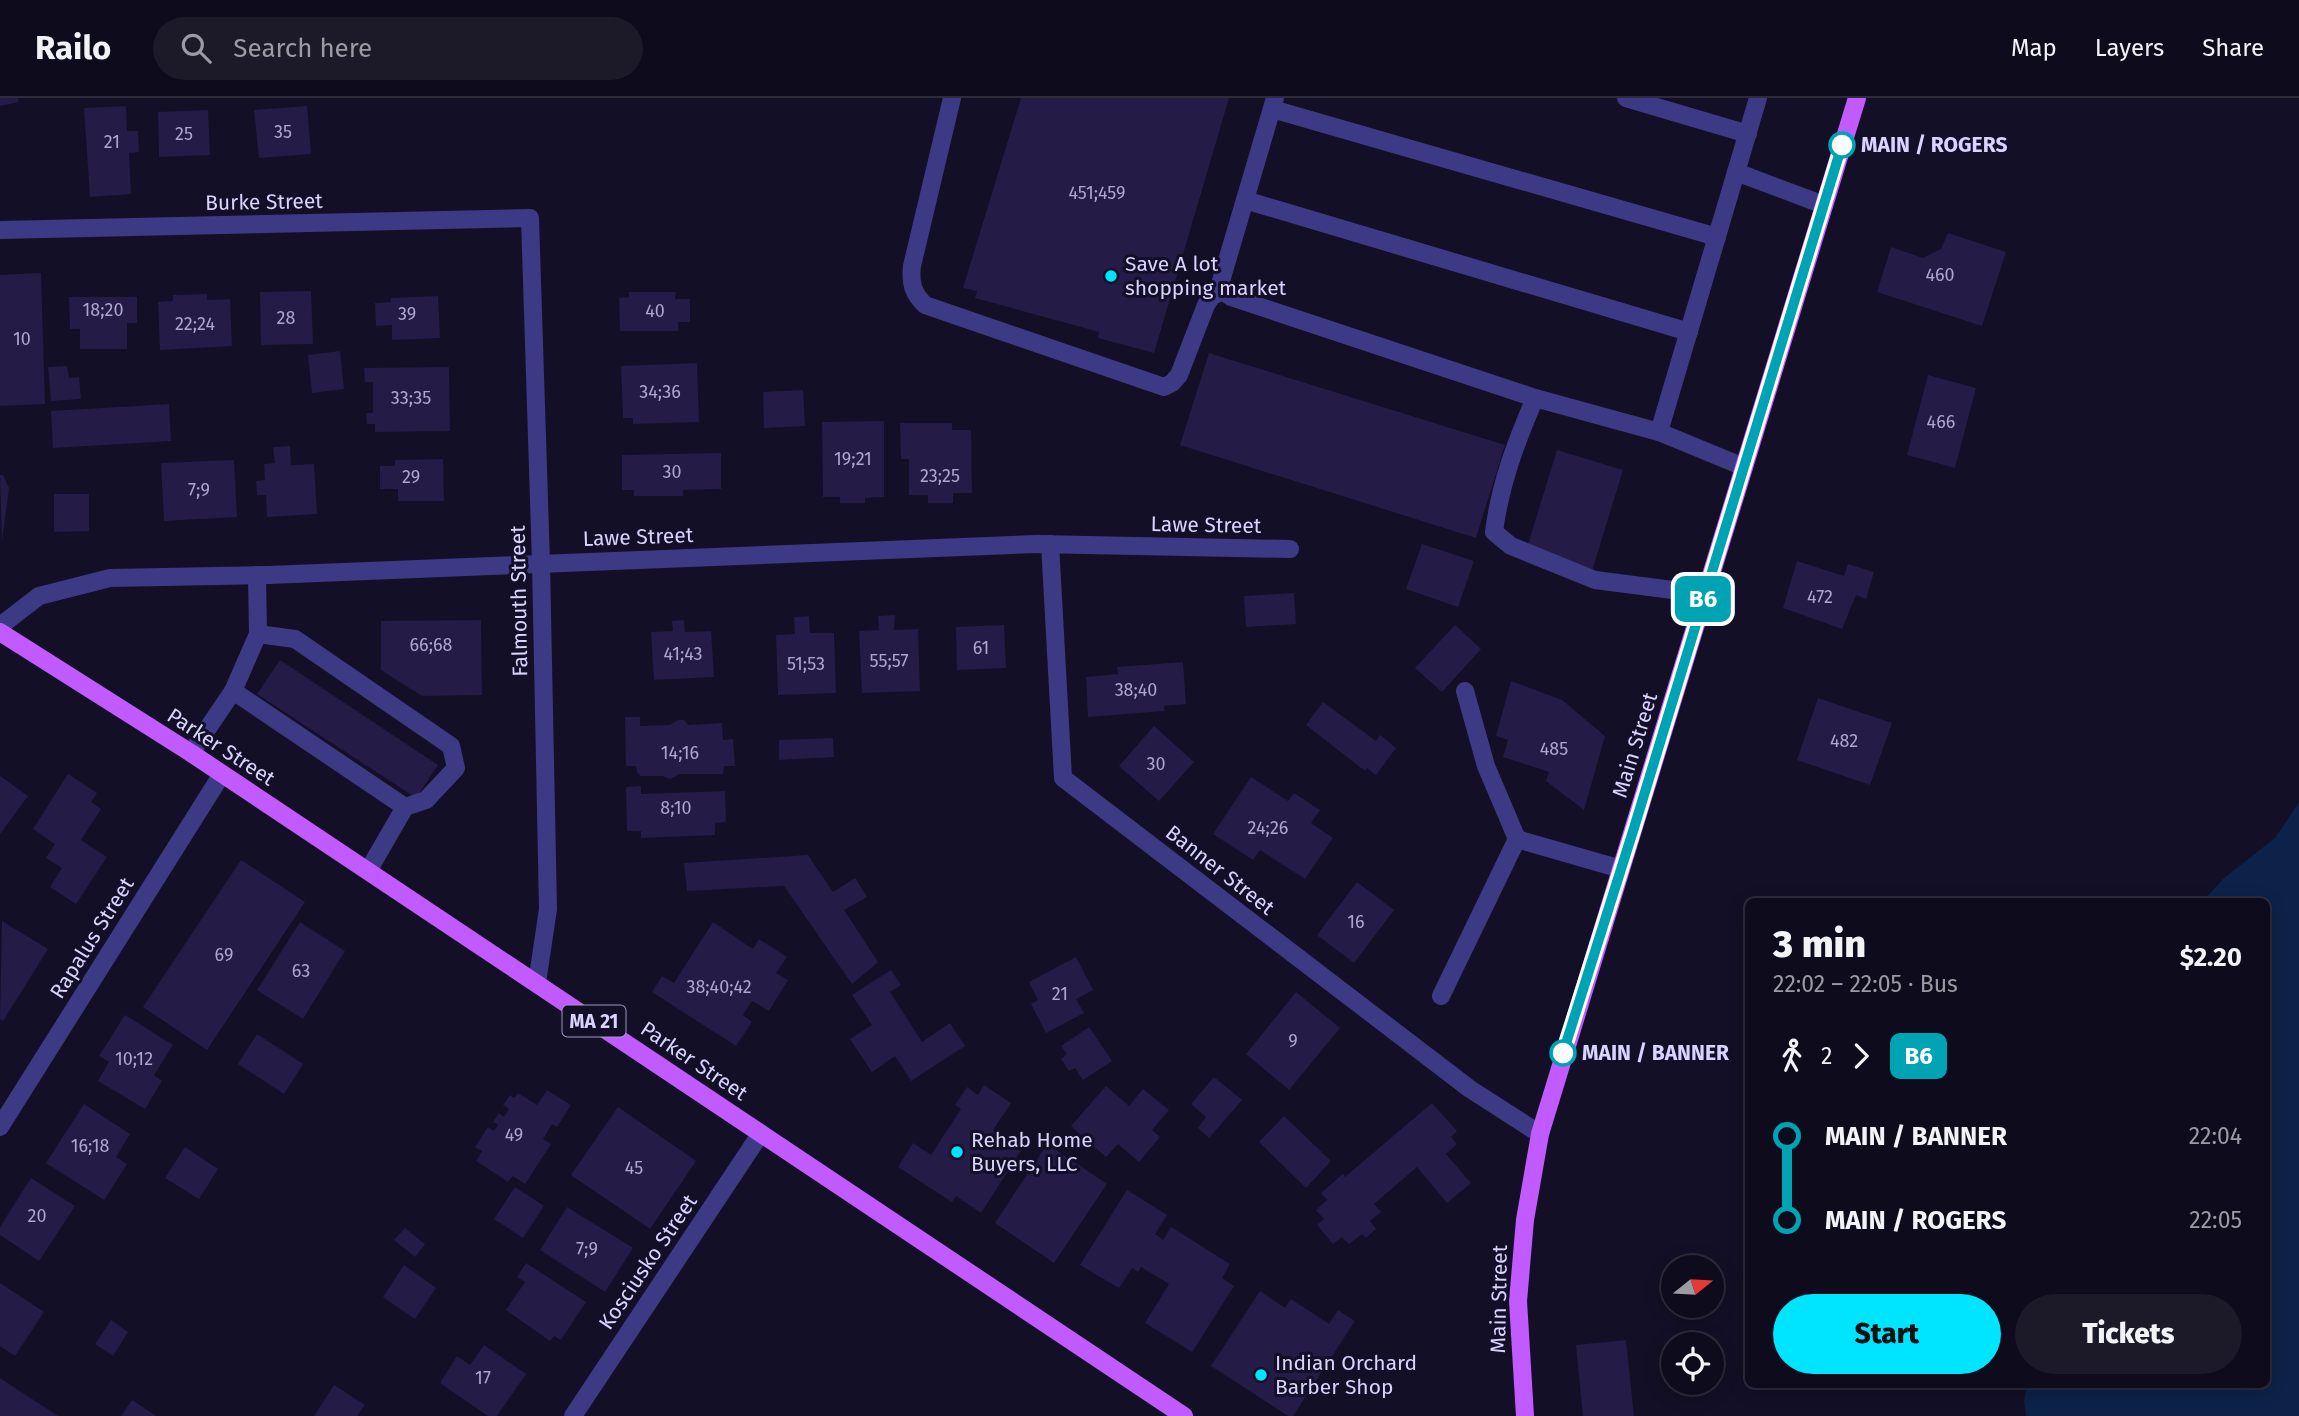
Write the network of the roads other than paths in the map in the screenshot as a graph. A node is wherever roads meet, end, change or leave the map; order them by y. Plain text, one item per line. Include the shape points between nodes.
1 (951, 98) edge
2 (1626, 98) edge
3 (1758, 98) edge
4 (1857, 98) edge
5 (1273, 103) edge
6 (1748, 134) junction
7 (1736, 173) junction
8 (1245, 200) junction
9 (1824, 205) junction
10 (530, 218) joint
11 (0, 230) edge
12 (1717, 237) junction
13 (1223, 291) junction
14 (1689, 332) junction
15 (1535, 398) junction
16 (1659, 432) junction
17 (1744, 467) junction
18 (1050, 544) junction
19 (1290, 549) dead end
20 (541, 563) junction
21 (257, 575) junction
22 (1704, 594) junction
23 (258, 634) junction
24 (2, 635) edge
25 (233, 691) junction
26 (1465, 691) dead end
27 (191, 754) junction
28 (222, 774) junction
29 (405, 807) junction
30 (1517, 839) junction
31 (1621, 869) junction
32 (368, 872) junction
33 (537, 983) junction
34 (1441, 996) dead end
35 (0, 1127) edge
36 (761, 1133) junction
37 (1540, 1134) junction
38 (573, 1416) edge
39 (1184, 1416) edge
40 (1525, 1416) edge

1 - 13 street via 910,281 925,305 1164,387 1179,375 1206,305
2 - 6 street
3 - 6 street
4 - 9 main road, Main Street
5 - 8 street
5 - 12 street
6 - 7 street
7 - 9 street
7 - 12 street
8 - 13 street via 1221,281
8 - 14 street
9 - 17 main road, Main Street
10 - 11 street, Burke Street
10 - 20 street, Falmouth Street
12 - 14 street
13 - 15 street
14 - 16 street
15 - 16 street
15 - 22 street via 1512,451 1494,532 1511,546 1595,580
16 - 17 street
17 - 22 main road, Main Street
18 - 19 street, Lawe Street
18 - 20 street, Lawe Street
18 - 37 street, Banner Street via 1063,778 1459,1081
20 - 21 street, Lawe Street
20 - 33 street, Falmouth Street via 548,909
21 - 23 street
21 - 24 street, Lawe Street via 110,578 39,596
22 - 31 main road, Main Street
23 - 25 street
23 - 29 street via 295,639 451,746 456,768 426,800
24 - 27 main road, Parker Street / MA 21
25 - 27 street
25 - 29 street
26 - 30 street via 1486,766
27 - 28 main road, Parker Street / MA 21
28 - 32 main road, Parker Street / MA 21
28 - 35 street, Rapalus Street
29 - 32 street
30 - 31 street
30 - 34 street
31 - 37 main road, Main Street
32 - 33 main road, Parker Street / MA 21
33 - 36 main road, Parker Street / MA 21
36 - 38 street, Kosciusko Street
36 - 39 main road, Parker Street / MA 21
37 - 40 main road, Main Street via 1518,1301

